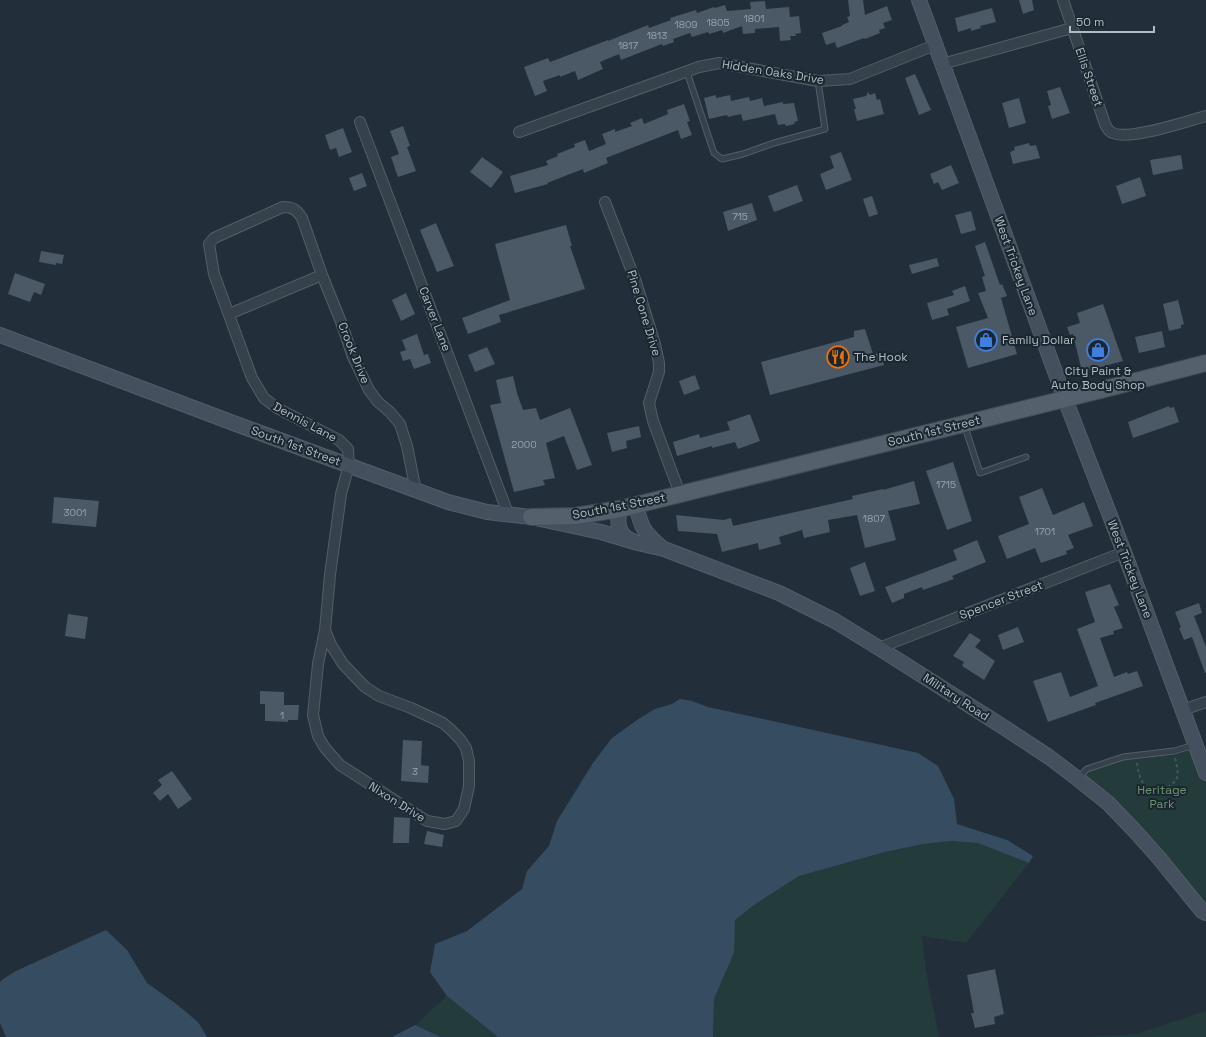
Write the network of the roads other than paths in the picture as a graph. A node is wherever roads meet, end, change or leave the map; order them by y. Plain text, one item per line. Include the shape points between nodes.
1 (919, 0) edge
2 (1063, 0) edge
3 (1072, 28) junction
4 (935, 45) junction
5 (942, 64) junction
6 (687, 72) junction
7 (818, 81) junction
8 (1206, 116) edge
9 (360, 122) dead end
10 (519, 132) dead end
11 (605, 202) dead end
12 (322, 275) junction
13 (229, 314) junction
14 (0, 335) edge
15 (1206, 363) edge
16 (1065, 398) junction
17 (964, 424) junction
18 (1026, 457) dead end
19 (349, 466) junction
20 (416, 491) junction
21 (680, 494) junction
22 (636, 505) junction
23 (620, 508) junction
24 (509, 516) junction
25 (531, 517) junction
26 (638, 543) junction
27 (664, 549) junction
28 (1124, 552) junction
29 (325, 630) junction
30 (879, 648) junction
31 (1206, 702) edge
32 (1183, 710) junction
33 (1196, 745) junction
34 (1206, 773) edge
35 (1078, 779) junction
36 (1205, 912) edge

1 - 4 street, West Trickey Lane
2 - 3 street, Ellis Street
3 - 5 street
3 - 8 street, Ellis Street via 1105,124 1112,133 1142,133
4 - 5 street, West Trickey Lane
4 - 7 street, Hidden Oaks Drive via 850,79
5 - 16 street, West Trickey Lane
6 - 7 street, Hidden Oaks Drive via 719,63
6 - 7 lane via 711,146 714,153 722,159 824,128
6 - 10 street, Hidden Oaks Drive
9 - 24 street, Carver Lane
11 - 21 street, Pine Cone Drive via 636,282 655,344 659,372 649,403 653,421
12 - 13 street
12 - 13 street, Crook Drive via 298,211 291,207 283,207 214,238 209,244 214,274
12 - 20 street, Crook Drive via 353,357 369,390 400,424
13 - 19 street, Dennis Lane via 252,378 264,398 277,408 339,440 348,449
14 - 19 street, South 1st Street
15 - 16 main road, South 1st Street
16 - 17 main road, South 1st Street
16 - 28 street, West Trickey Lane
17 - 18 lane via 980,473
17 - 21 main road, South 1st Street
19 - 20 street, South 1st Street
19 - 29 street, Nixon Drive via 341,494
20 - 24 street, South 1st Street via 454,504
21 - 22 main road, South 1st Street
22 - 23 main road, South 1st Street
22 - 27 street, Military Road via 640,525
23 - 25 main road, South 1st Street via 575,516
23 - 26 street, Military Road via 617,520 621,533 627,539
24 - 25 street, South 1st Street
25 - 26 street, Military Road
26 - 27 street, Military Road
27 - 30 street, Military Road via 779,593 835,621
28 - 30 street, Spencer Street
28 - 32 street, West Trickey Lane
29 - 29 street, Nixon Drive via 313,706 315,728 325,748 340,765 427,821 445,824 456,821 464,809 469,786 469,760 460,739 443,723 365,688 343,664
30 - 35 street, Military Road via 1011,732
31 - 32 street
32 - 33 street, West Trickey Lane
33 - 34 street, West Trickey Lane
33 - 35 lane via 1174,751 1123,757 1087,769
35 - 36 street, Military Road via 1134,830

